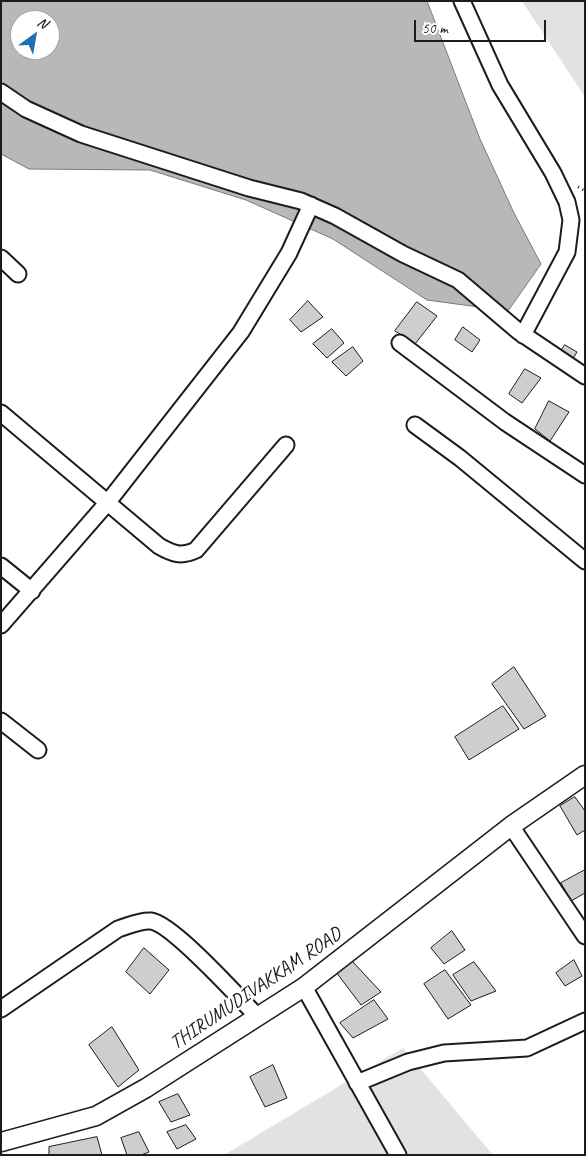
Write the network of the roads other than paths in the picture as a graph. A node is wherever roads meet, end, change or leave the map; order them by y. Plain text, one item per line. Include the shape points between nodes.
1 (462, 1) edge
2 (1, 92) edge
3 (311, 205) junction
4 (1, 258) edge
5 (18, 274) dead end
6 (523, 334) junction
7 (400, 343) dead end
8 (585, 376) edge
9 (1, 413) edge
10 (415, 425) dead end
11 (286, 444) dead end
12 (585, 475) edge
13 (108, 502) junction
14 (585, 561) edge
15 (1, 566) edge
16 (32, 591) junction
17 (1, 625) edge
18 (1, 721) edge
19 (38, 750) dead end
20 (585, 775) edge
21 (510, 826) junction
22 (585, 936) edge
23 (304, 987) junction
24 (1, 1009) edge
25 (257, 1016) junction
26 (585, 1021) edge
27 (357, 1083) junction
28 (3, 1140) edge
29 (398, 1155) edge

1 - 6 street via 500,86 557,180 571,220 567,252
2 - 3 street via 26,109 81,134
3 - 6 street via 458,280
3 - 13 street via 289,253 241,332
4 - 5 street
6 - 8 street
7 - 12 street via 506,422
9 - 13 street
10 - 14 street
11 - 13 street via 196,550 185,556 159,546
13 - 16 street
15 - 16 street
16 - 17 street
18 - 19 street
20 - 21 street, THIRUMUDIVAKKAM ROAD
21 - 22 street
21 - 23 street, THIRUMUDIVAKKAM ROAD
23 - 25 street, THIRUMUDIVAKKAM ROAD
23 - 27 street
24 - 25 street via 118,929 153,921 172,933
25 - 28 street, THIRUMUDIVAKKAM ROAD via 146,1088 96,1116
26 - 27 street via 526,1048 444,1052 408,1062
27 - 29 street

